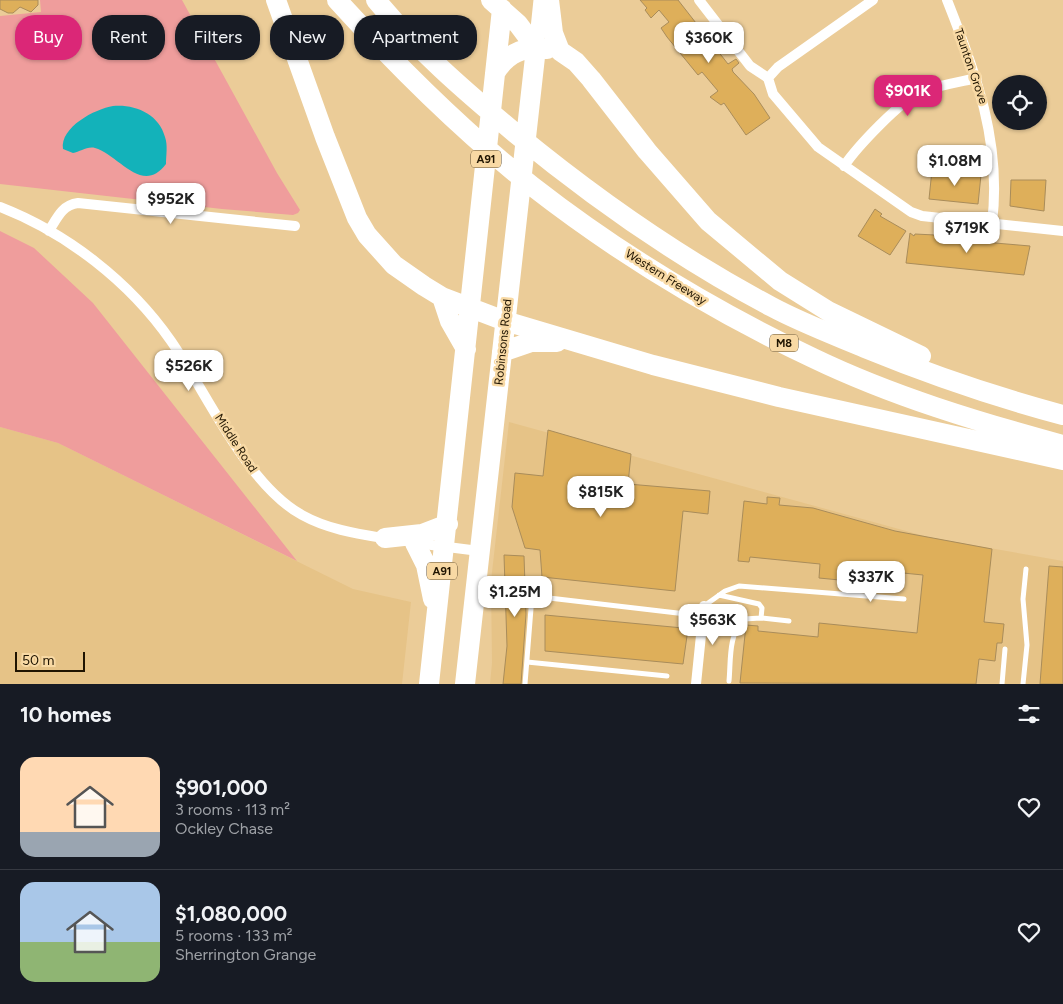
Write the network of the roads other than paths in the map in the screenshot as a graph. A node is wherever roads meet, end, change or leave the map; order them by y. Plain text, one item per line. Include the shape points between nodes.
1 (276, 0) edge
2 (337, 0) edge
3 (376, 0) edge
4 (541, 0) edge
5 (549, 0) edge
6 (699, 0) edge
7 (872, 0) edge
8 (947, 0) edge
9 (499, 3) edge
10 (536, 48) junction
11 (566, 56) junction
12 (495, 73) junction
13 (771, 76) junction
14 (977, 78) junction
15 (844, 166) junction
16 (0, 207) edge
17 (992, 223) junction
18 (295, 226) dead end
19 (49, 231) junction
20 (1063, 231) edge
21 (442, 297) junction
22 (471, 309) junction
23 (505, 321) junction
24 (589, 346) junction
25 (466, 349) junction
26 (502, 352) junction
27 (1063, 409) edge
28 (1063, 415) edge
29 (1063, 445) edge
30 (1063, 460) edge
31 (448, 524) junction
32 (385, 538) junction
33 (415, 543) junction
34 (444, 547) junction
35 (479, 551) junction
36 (1026, 569) dead end
37 (719, 595) junction
38 (904, 600) dead end
39 (704, 611) junction
40 (761, 618) junction
41 (436, 619) junction
42 (789, 621) dead end
43 (1005, 649) dead end
44 (527, 662) junction
45 (667, 676) dead end
46 (729, 681) dead end
47 (429, 684) edge
48 (465, 684) edge
49 (525, 684) edge
50 (696, 684) edge
51 (1002, 684) edge
52 (1023, 684) edge

1 - 21 highway via 346,192 367,235 394,265
2 - 29 highway, Western Freeway / M8 via 411,79 473,136 532,186 641,263 708,304 813,358 983,423
3 - 28 highway, M8 via 477,101 538,152 613,208 713,274 773,308 940,378
4 - 10 main road, Robinsons Road
5 - 11 highway via 556,45
6 - 13 street via 754,70
7 - 13 street via 843,19 790,61 781,72
8 - 14 street, Taunton Grove
9 - 10 highway
9 - 12 highway, A91
10 - 11 highway
10 - 12 highway via 511,54
10 - 23 highway, Robinsons Road
11 - 27 highway via 591,79 647,151 708,221 780,280 828,311 905,350 1018,396
12 - 22 highway, A91
13 - 15 street via 773,94 818,147
14 - 15 street via 912,97 856,150
14 - 17 street, Taunton Grove via 996,175
15 - 17 street via 910,212
16 - 19 street, Middle Road
17 - 20 street
18 - 19 street via 78,203 61,212
19 - 32 street, Middle Road via 99,266 145,308 171,340 254,470 275,495 300,514 328,527
21 - 22 highway
21 - 25 highway via 450,321
22 - 23 highway
22 - 25 highway, A91
23 - 24 highway
23 - 26 highway, Robinsons Road
24 - 26 highway via 531,342
24 - 30 highway via 780,397
25 - 31 highway, A91
26 - 35 highway, Robinsons Road
31 - 32 highway via 422,534
31 - 34 highway, A91
32 - 33 street, Middle Road
33 - 34 street, Middle Road
33 - 41 highway via 426,565
34 - 35 street, Middle Road
34 - 41 highway, A91
35 - 48 highway, Robinsons Road
36 - 52 lane via 1023,599 1027,645
37 - 38 lane via 739,586 754,586
37 - 39 lane
37 - 40 lane via 759,604
39 - 44 lane via 532,596
39 - 50 street
40 - 42 lane
40 - 46 lane via 744,619 737,626 733,634
41 - 47 highway, A91
43 - 51 lane
44 - 45 lane
44 - 49 lane

